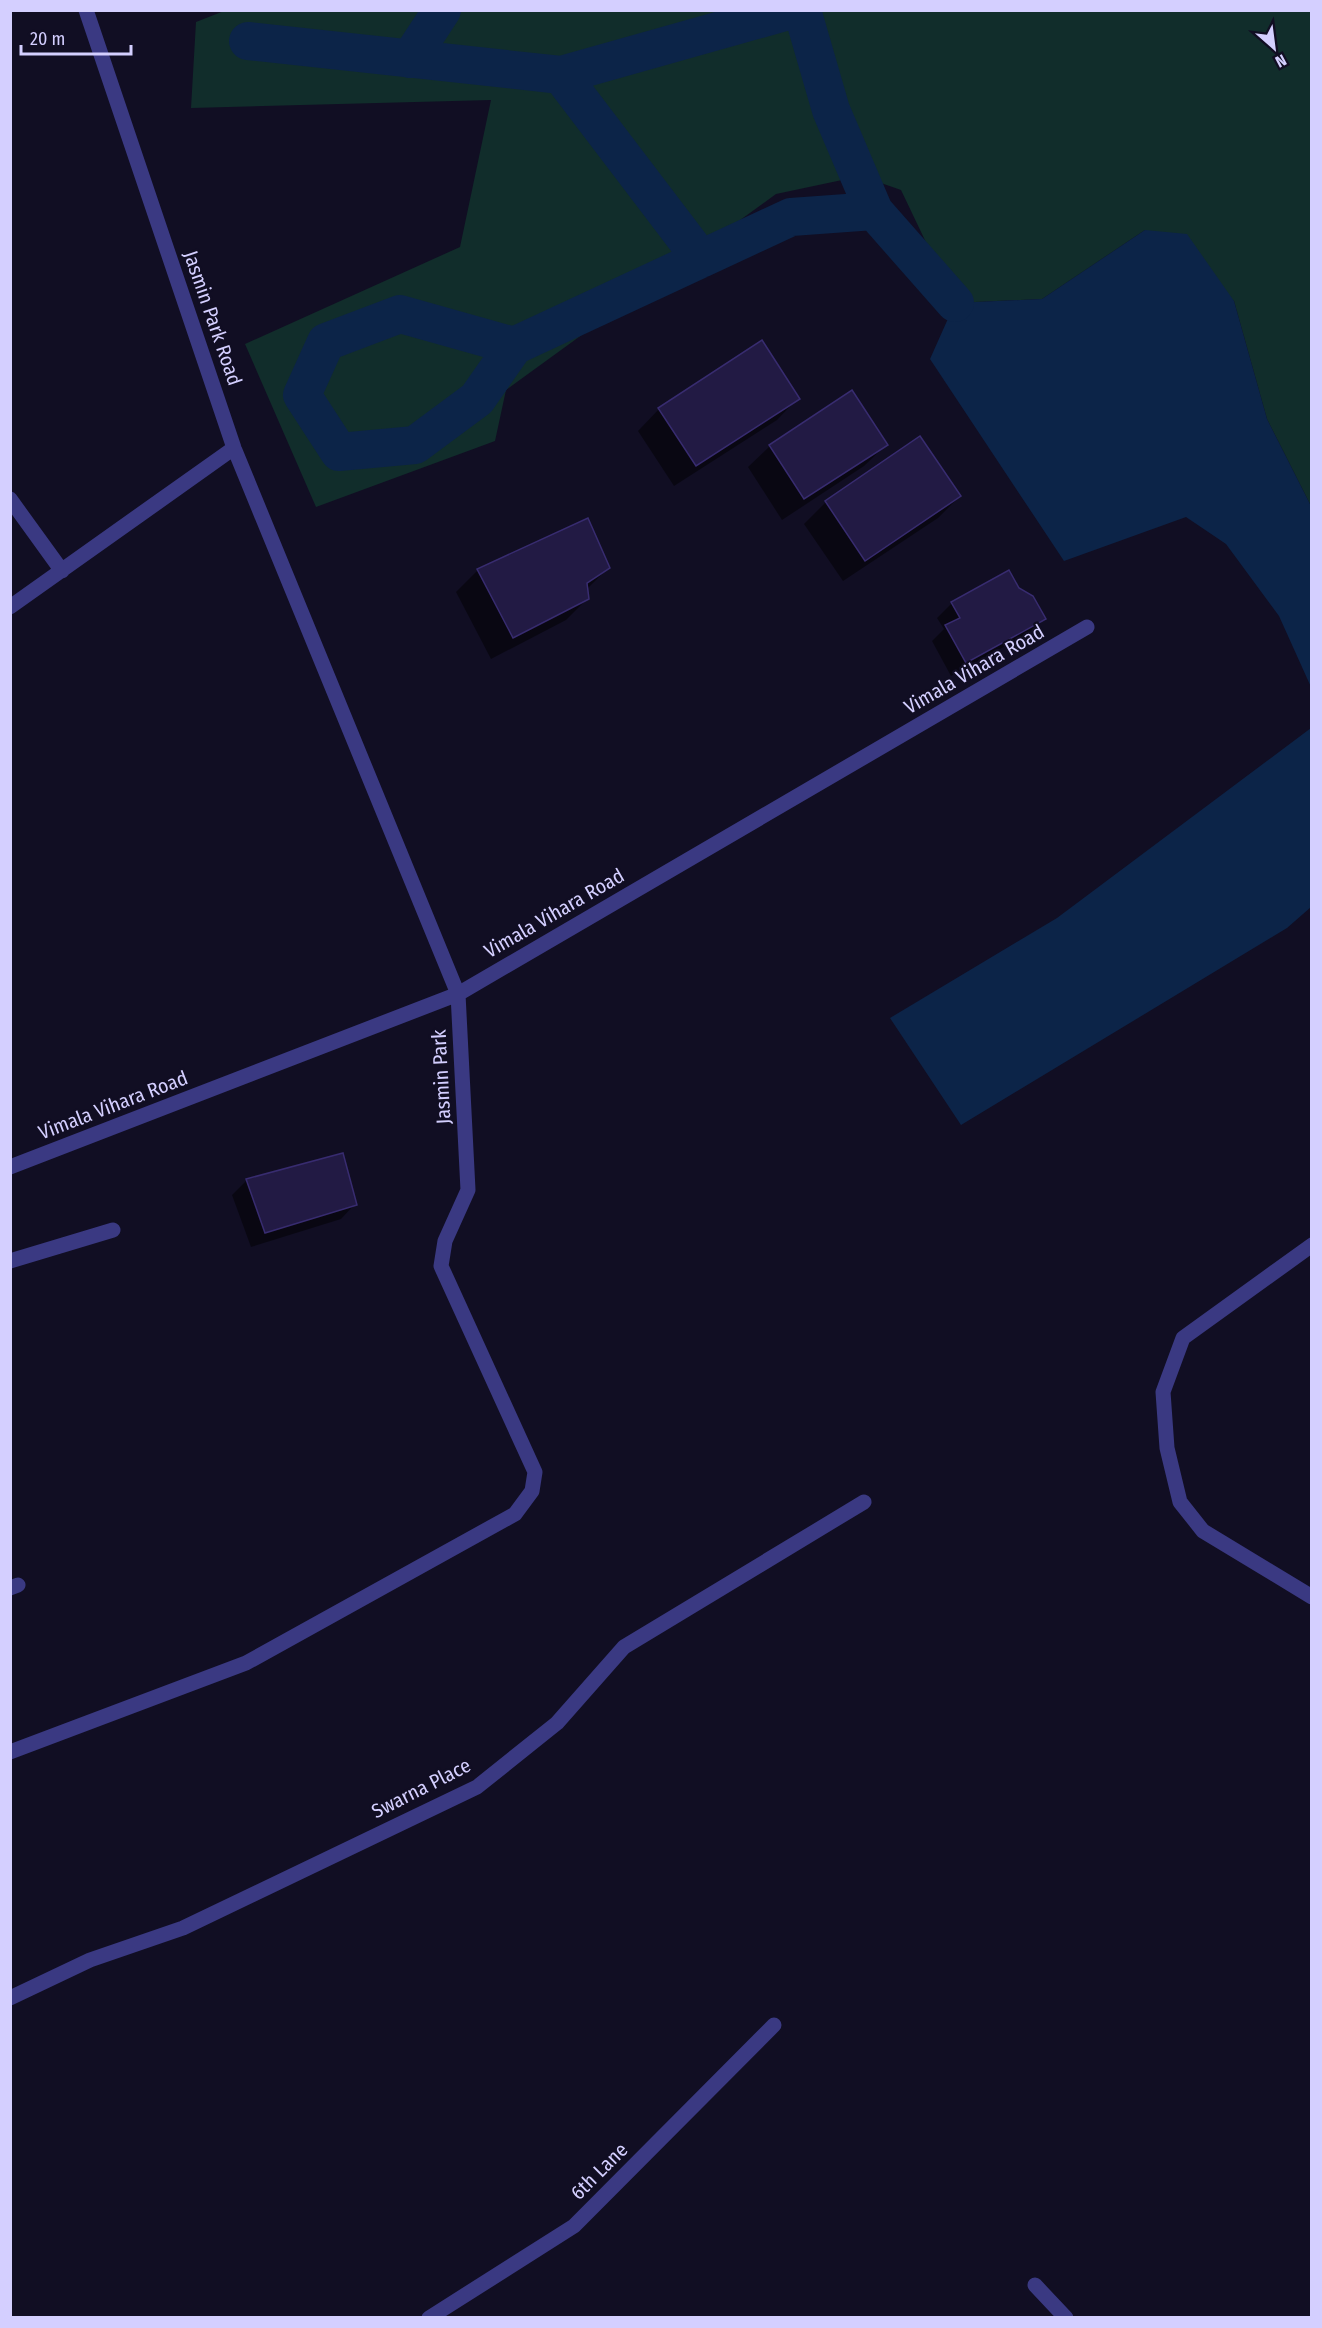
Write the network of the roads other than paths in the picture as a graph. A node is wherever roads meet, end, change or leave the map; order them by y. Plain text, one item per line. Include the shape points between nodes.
1 (86, 10) edge
2 (234, 448) junction
3 (10, 499) edge
4 (62, 571) junction
5 (10, 607) edge
6 (1087, 627) dead end
7 (312, 635) joint
8 (458, 994) junction
9 (10, 1167) edge
10 (113, 1230) dead end
11 (1311, 1245) edge
12 (10, 1261) edge
13 (864, 1502) dead end
14 (1311, 1597) edge
15 (10, 1752) edge
16 (10, 1998) edge
17 (774, 2025) dead end
18 (1035, 2285) dead end
19 (429, 2318) edge
20 (1066, 2318) edge

1 - 2 street, Jasmin Park Road
2 - 4 street
2 - 7 street, Jasmin Park Road
3 - 4 street
4 - 5 street
6 - 8 street, Vimala Vihara Road
7 - 8 street, Jasmin Park
8 - 9 street, Vimala Vihara Road
8 - 15 street, Jasmin Park via 468,1190 445,1241 441,1266 535,1472 532,1491 515,1514 246,1663
10 - 12 street
11 - 14 street via 1183,1338 1163,1392 1167,1448 1180,1502 1203,1531
13 - 16 street, Swarna Place via 624,1647 557,1723 477,1786 183,1928 90,1960
17 - 19 street, 6th Lane via 574,2226
18 - 20 street

